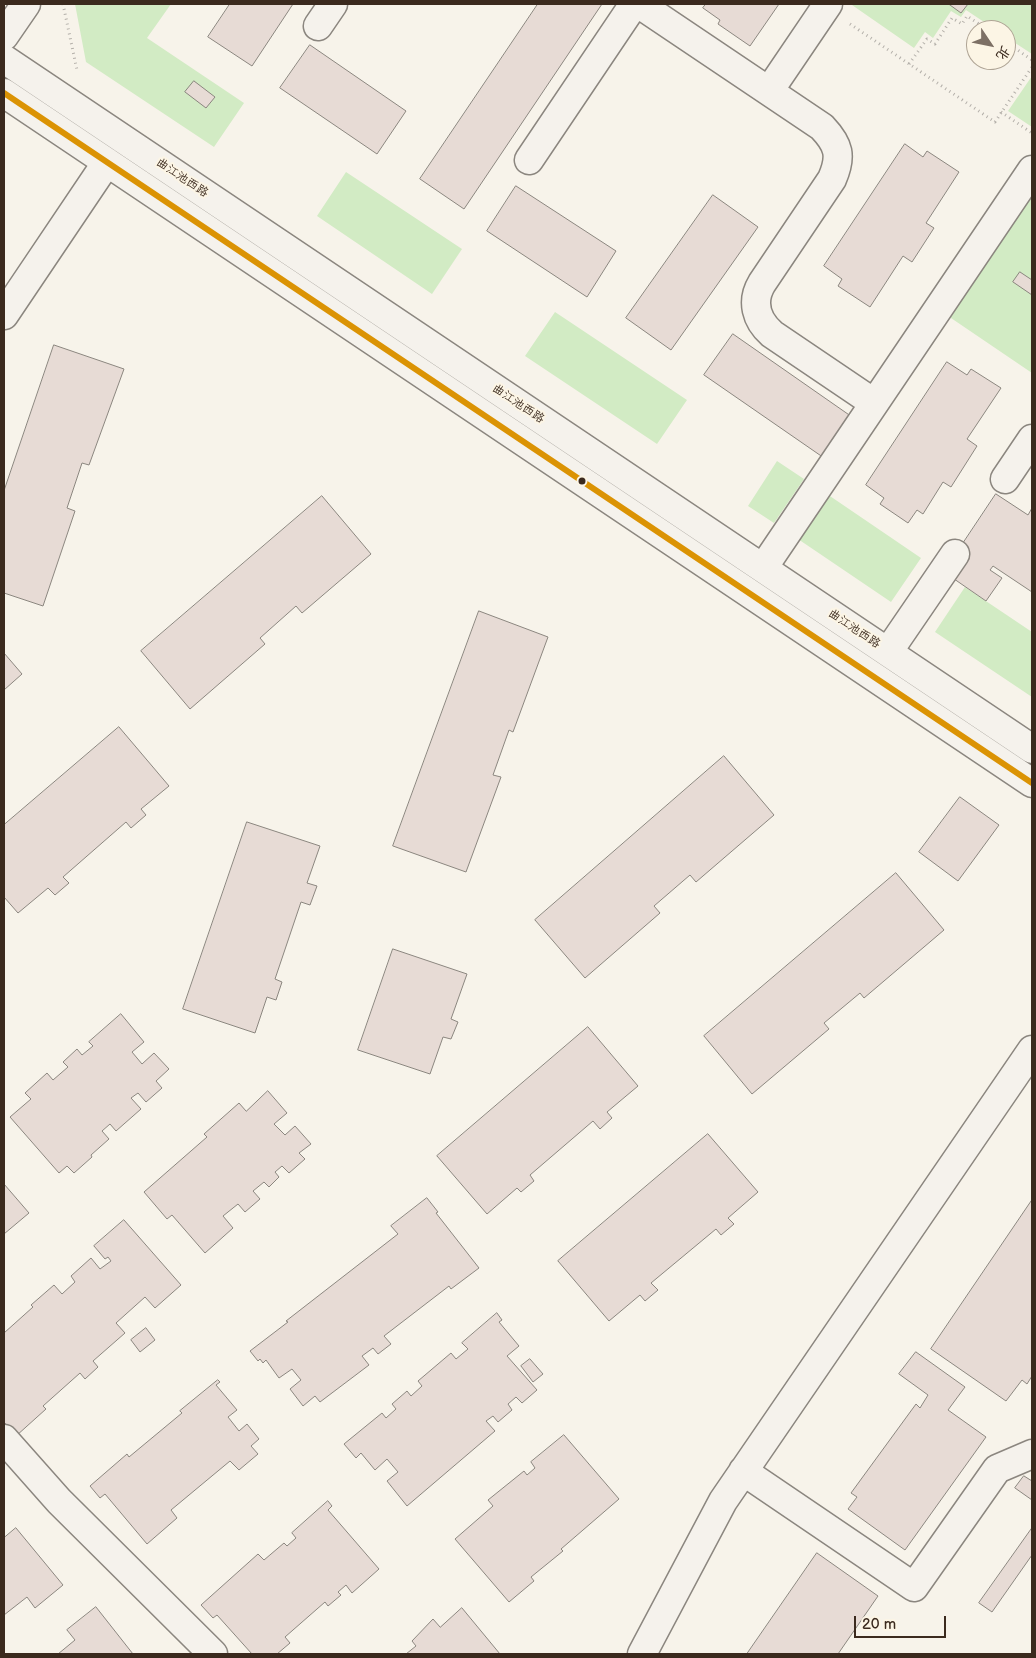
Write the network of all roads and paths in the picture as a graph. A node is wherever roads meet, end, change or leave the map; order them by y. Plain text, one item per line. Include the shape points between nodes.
1 (26, 4) edge
2 (63, 4) edge
3 (634, 4) edge
4 (639, 4) edge
5 (827, 6) edge
6 (973, 20) edge
7 (4, 36) edge
8 (1016, 49) edge
9 (4, 59) edge
10 (1032, 60) edge
11 (909, 64) junction
12 (1032, 66) edge
13 (83, 74) dead end
14 (769, 91) junction
15 (4, 93) edge
16 (1001, 112) junction
17 (1032, 133) edge
18 (529, 160) dead end
19 (107, 162) junction
20 (1032, 170) edge
21 (4, 315) edge
22 (874, 403) junction
23 (1032, 439) edge
24 (1005, 479) dead end
25 (955, 554) dead end
26 (763, 568) junction
27 (888, 652) junction
28 (1032, 749) edge
29 (1032, 783) edge
30 (1032, 1050) edge
31 (4, 1439) edge
32 (1032, 1454) edge
33 (743, 1471) junction
34 (214, 1654) edge
35 (642, 1654) edge

1 - 7 street
2 - 13 path via 75,69
3 - 18 street
4 - 14 street
5 - 11 path
5 - 14 street
6 - 11 path via 967,16 962,24 952,18 934,44 926,39
8 - 10 path
9 - 26 street, 曲江池西路
11 - 16 path via 995,122
12 - 16 path
14 - 22 street via 822,127 838,150 838,165 758,289 758,317 772,334
15 - 19 street
16 - 17 path
19 - 21 street
19 - 29 street
20 - 22 street
22 - 26 street
23 - 24 street
25 - 27 street
26 - 27 street, 曲江池西路
27 - 28 street, 曲江池西路
30 - 33 street
31 - 34 street via 59,1501
32 - 33 street via 997,1469 914,1587
33 - 35 street via 722,1501

